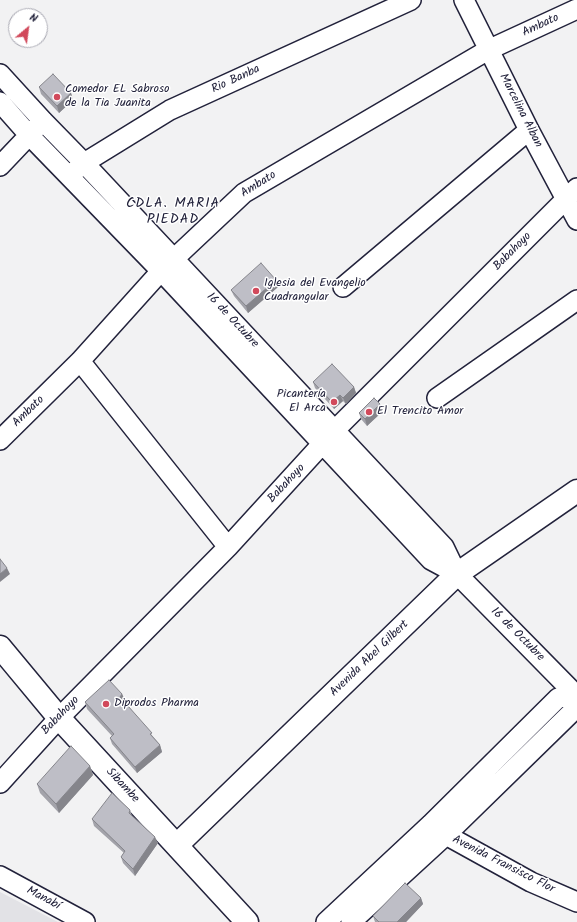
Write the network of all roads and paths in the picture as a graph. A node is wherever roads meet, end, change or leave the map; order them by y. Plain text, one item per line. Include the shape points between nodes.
1 (411, 0) edge
2 (464, 0) edge
3 (577, 9) edge
4 (488, 50) junction
5 (0, 74) edge
6 (0, 102) edge
7 (43, 121) junction
8 (529, 130) junction
9 (29, 135) junction
10 (84, 163) junction
11 (0, 166) edge
12 (70, 176) junction
13 (571, 194) edge
14 (577, 220) edge
15 (167, 265) junction
16 (343, 287) dead end
17 (577, 300) edge
18 (80, 361) junction
19 (436, 398) dead end
20 (329, 438) junction
21 (0, 440) edge
22 (577, 491) edge
23 (228, 547) junction
24 (457, 574) junction
25 (0, 647) edge
26 (577, 695) edge
27 (59, 718) junction
28 (0, 783) edge
29 (431, 824) junction
30 (446, 836) junction
31 (177, 845) junction
32 (0, 876) edge
33 (577, 902) edge
34 (85, 922) edge
35 (247, 922) edge
36 (326, 922) edge
37 (351, 922) edge

1 - 10 street, Rio Banba via 170,110
2 - 4 street, Marcelina Alban
3 - 4 street, Ambato
4 - 8 street, Marcelina Alban
4 - 15 street, Ambato via 244,193
5 - 7 street, 16 de Octubre
6 - 9 street, 16 de Octubre
7 - 9 street
7 - 10 street, 16 de Octubre
8 - 13 street, Marcelina Alban
8 - 16 street
9 - 11 street
9 - 12 street, 16 de Octubre
10 - 12 street, Rio Banba
10 - 15 street, 16 de Octubre
12 - 15 street, 16 de Octubre
13 - 14 street, Marcelina Alban
13 - 20 street, Babahoyo
15 - 18 street, Ambato
15 - 20 street, 16 de Octubre
17 - 19 street
18 - 21 street, Ambato
18 - 23 street
20 - 23 street, Babahoyo
20 - 24 street, 16 de Octubre via 444,547
22 - 24 street, Avenida Abel Gilbert
23 - 27 street, Babahoyo
24 - 26 street, 16 de Octubre
24 - 31 street, Avenida Abel Gilbert
25 - 27 street, Sibambe
26 - 29 street via 558,698
26 - 30 street via 573,711
27 - 28 street, Babahoyo
27 - 31 street, Sibambe
29 - 30 street, Avenida Fransisco Flor
29 - 36 street
30 - 33 street, Avenida Fransisco Flor via 531,882
30 - 37 street
31 - 35 street, Sibambe
32 - 34 street, Manabí

